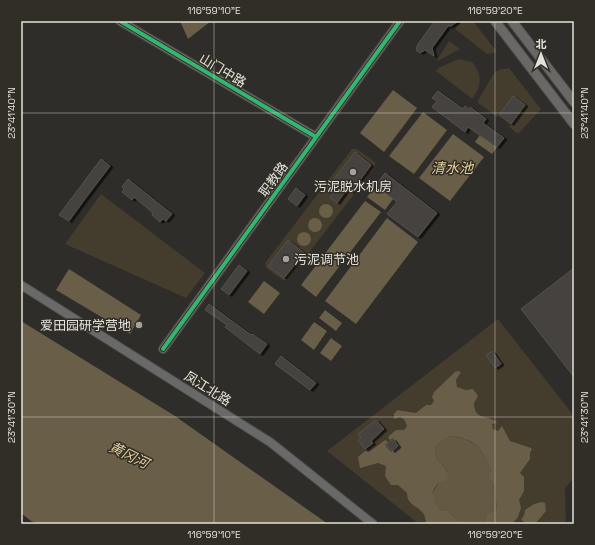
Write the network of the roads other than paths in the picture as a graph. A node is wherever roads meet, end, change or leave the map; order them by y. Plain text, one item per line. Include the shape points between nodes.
1 (120, 21) edge
2 (400, 21) edge
3 (495, 21) edge
4 (512, 21) edge
5 (574, 102) edge
6 (574, 124) edge
7 (316, 137) junction
8 (21, 285) edge
9 (163, 349) dead end
10 (373, 524) edge

1 - 7 street, 山门中路
2 - 7 street, 职教路
3 - 6 main road
4 - 5 main road
7 - 9 street, 职教路
8 - 10 street, 凤江北路 via 270,442

